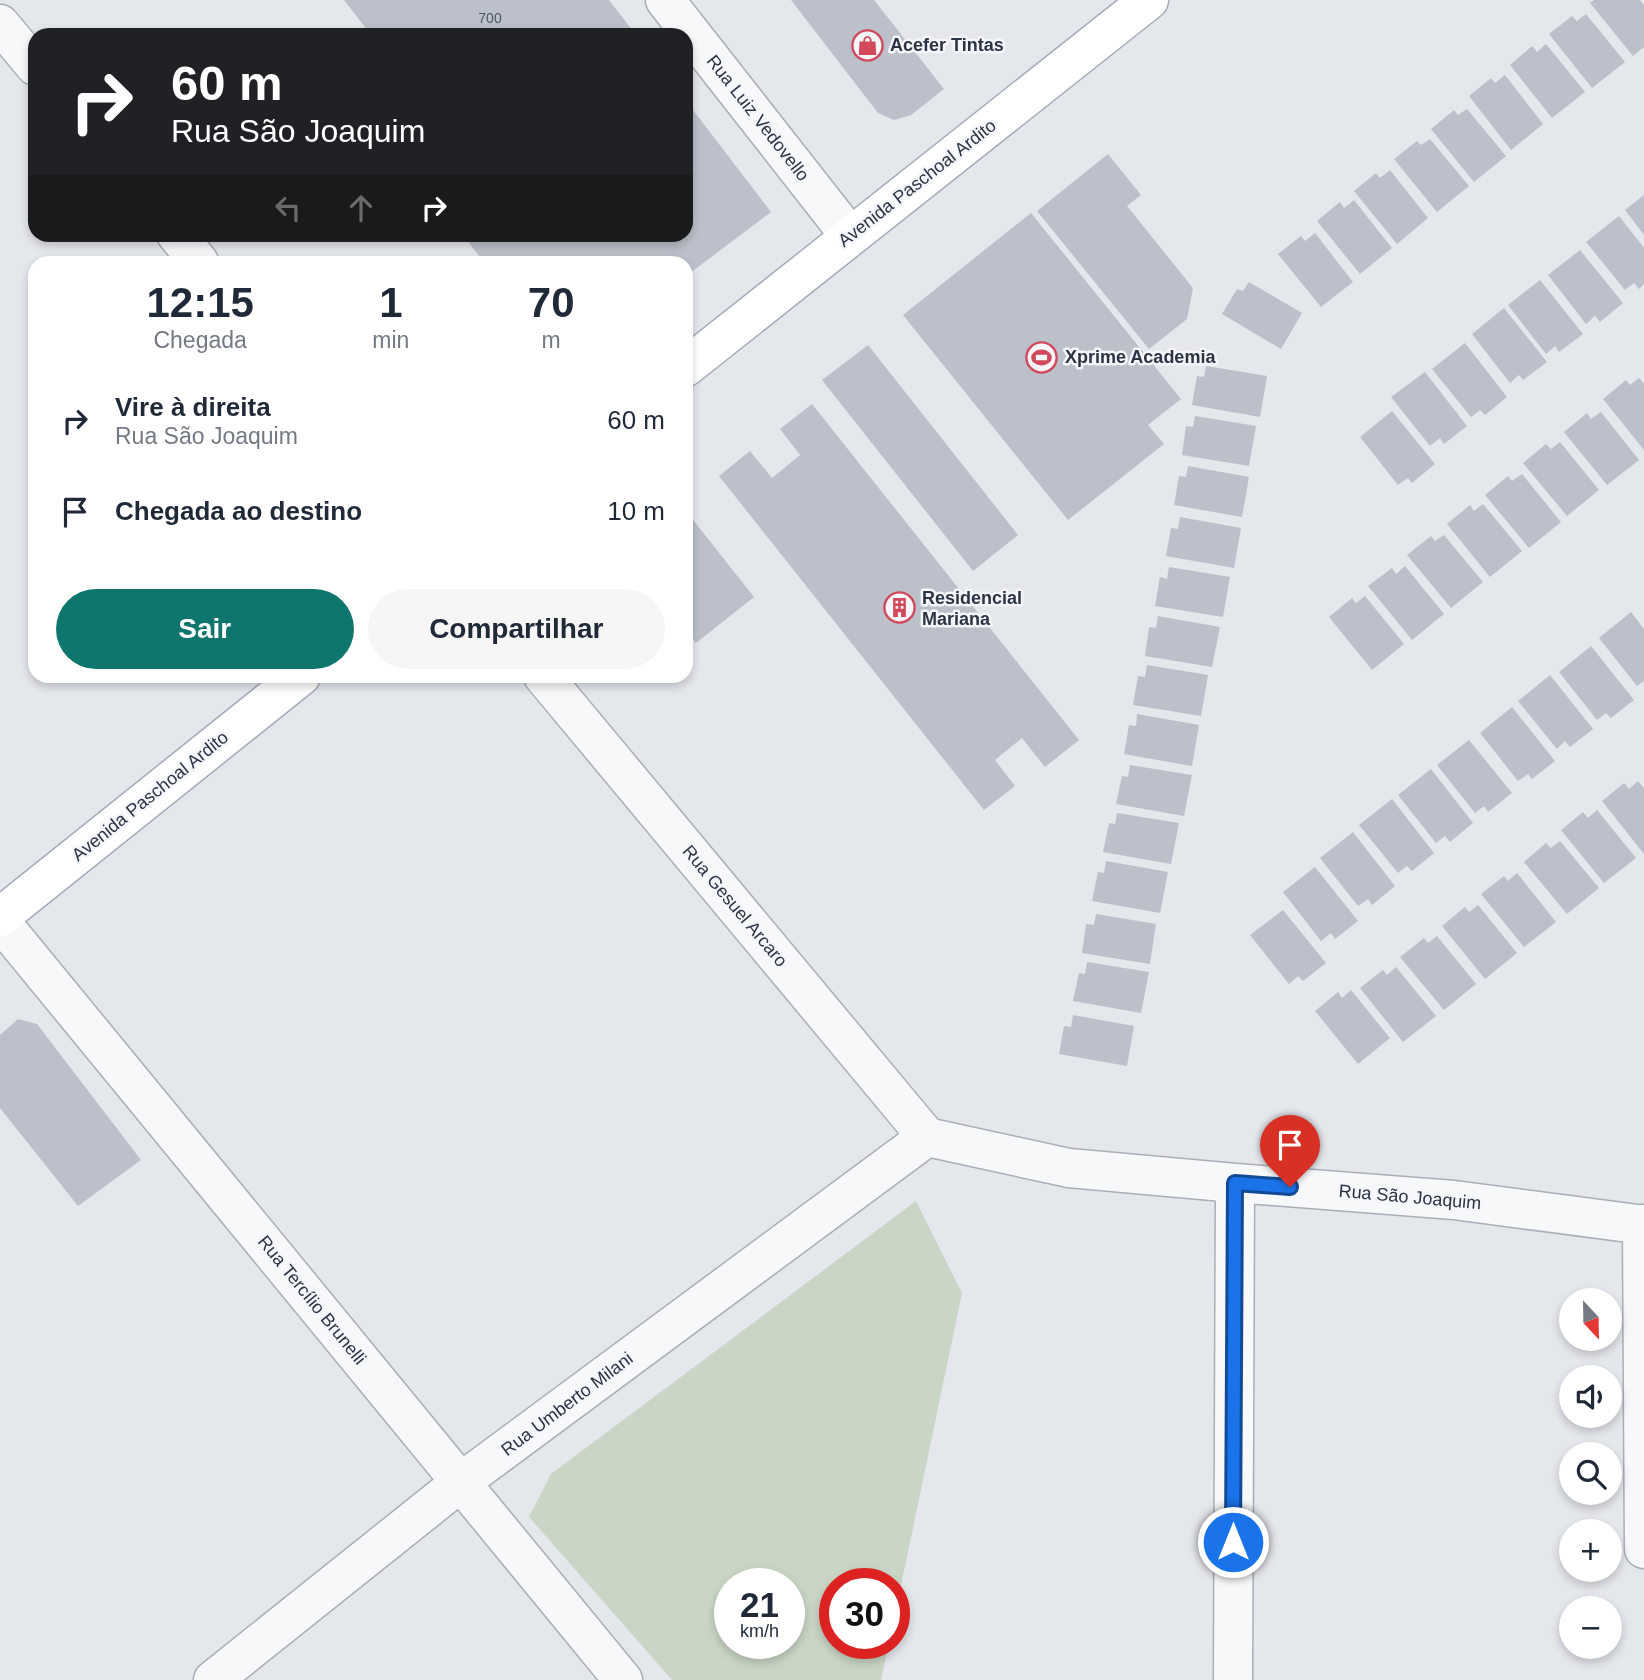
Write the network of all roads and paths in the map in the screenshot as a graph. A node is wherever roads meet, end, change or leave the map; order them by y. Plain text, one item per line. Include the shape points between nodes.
1 (19, 0) edge
2 (665, 0) edge
3 (1149, 0) edge
4 (0, 15) edge
5 (0, 24) edge
6 (687, 28) edge
7 (693, 36) edge
8 (28, 58) edge
9 (850, 236) junction
10 (183, 242) edge
11 (194, 256) edge
12 (693, 362) edge
13 (292, 683) edge
14 (549, 683) edge
15 (0, 919) edge
16 (927, 1137) junction
17 (1235, 1183) junction
18 (1643, 1224) edge
19 (461, 1482) junction
20 (1644, 1549) edge
21 (213, 1680) edge
22 (623, 1680) edge
23 (1233, 1680) edge

1 - 4 street
2 - 6 street, Rua Luiz Vedovello
3 - 9 main road, Avenida Paschoal Ardito
5 - 8 street
7 - 9 street, Rua Luiz Vedovello
9 - 12 main road, Avenida Paschoal Ardito
10 - 11 street
13 - 15 main road, Avenida Paschoal Ardito
14 - 16 street, Rua Gesuel Arcaro
15 - 19 street, Rua Tercílio Brunelli
16 - 17 street, Rua São Joaquim via 1069,1168
16 - 19 street, Rua Umberto Milani
17 - 18 street, Rua São Joaquim via 1454,1200
17 - 23 street
18 - 20 street
19 - 21 street, Rua Umberto Milani
19 - 22 street, Rua Tercílio Brunelli

